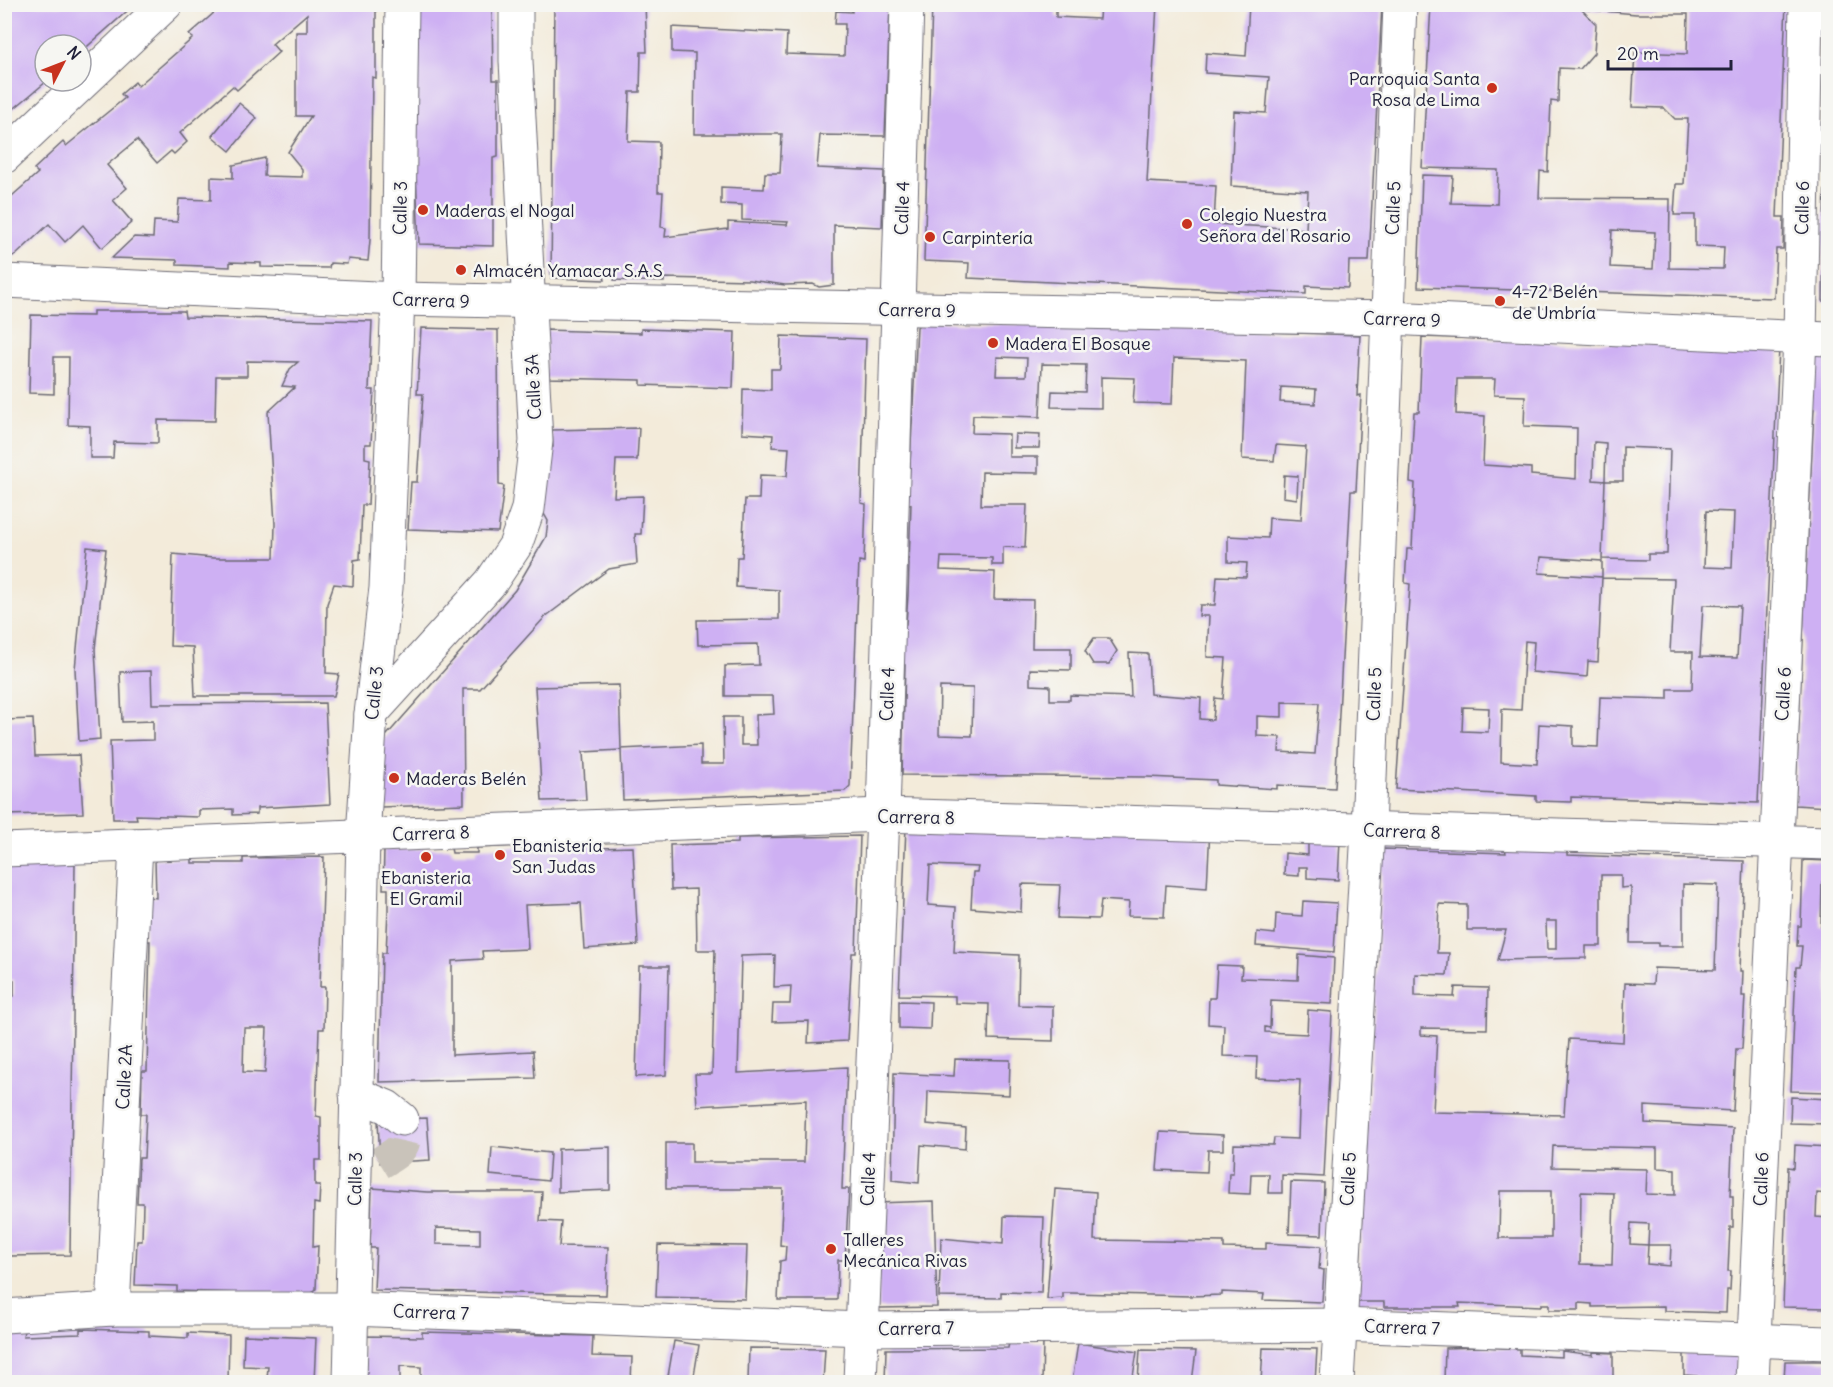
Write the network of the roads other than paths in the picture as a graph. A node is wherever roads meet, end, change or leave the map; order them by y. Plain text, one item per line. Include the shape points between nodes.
1 (166, 4) edge
2 (402, 4) edge
3 (516, 4) edge
4 (907, 4) edge
5 (1400, 4) edge
6 (1806, 4) edge
7 (4, 157) edge
8 (4, 281) edge
9 (398, 300) junction
10 (529, 303) junction
11 (899, 309) junction
12 (1390, 318) junction
13 (1814, 338) edge
14 (371, 714) junction
15 (883, 815) junction
16 (1368, 830) junction
17 (363, 836) junction
18 (1775, 842) junction
19 (1828, 843) edge
20 (136, 845) junction
21 (4, 850) edge
22 (356, 1094) junction
23 (402, 1119) dead end
24 (113, 1309) junction
25 (351, 1309) junction
26 (4, 1316) edge
27 (1340, 1324) junction
28 (862, 1329) junction
29 (1754, 1340) junction
30 (1828, 1343) edge
31 (350, 1383) edge
32 (860, 1383) edge
33 (1337, 1383) edge
34 (1752, 1383) edge

1 - 7 street
2 - 9 street, Calle 3
3 - 10 street, Calle 3A
4 - 11 street, Calle 4
5 - 12 street, Calle 5
6 - 13 street, Calle 6
8 - 9 street, Carrera 9
9 - 10 street, Carrera 9
9 - 14 street, Calle 3 via 386,588
10 - 11 street, Carrera 9
10 - 14 street, Calle 3A via 536,441 528,509 515,546 491,582
11 - 12 street, Carrera 9
11 - 15 street, Calle 4
12 - 13 street, Carrera 9
12 - 16 street, Calle 5
13 - 18 street, Calle 6
14 - 17 street, Calle 3
15 - 16 street, Carrera 8
15 - 17 street, Carrera 8
15 - 28 street, Calle 4
16 - 18 street, Carrera 8
16 - 27 street, Calle 5
17 - 20 street, Carrera 8
17 - 22 street, Calle 3
18 - 19 street, Carrera 8
18 - 29 street, Calle 6
20 - 21 street, Carrera 8
20 - 24 street, Calle 2A
22 - 23 street via 387,1107
22 - 25 street, Calle 3 via 367,1168
24 - 25 street, Carrera 7
24 - 26 street, Carrera 7
25 - 28 street, Carrera 7
25 - 31 street, Calle 3
27 - 28 street, Carrera 7
27 - 29 street, Carrera 7
27 - 33 street, Calle 5
28 - 32 street, Calle 4
29 - 30 street, Carrera 7
29 - 34 street, Calle 6

